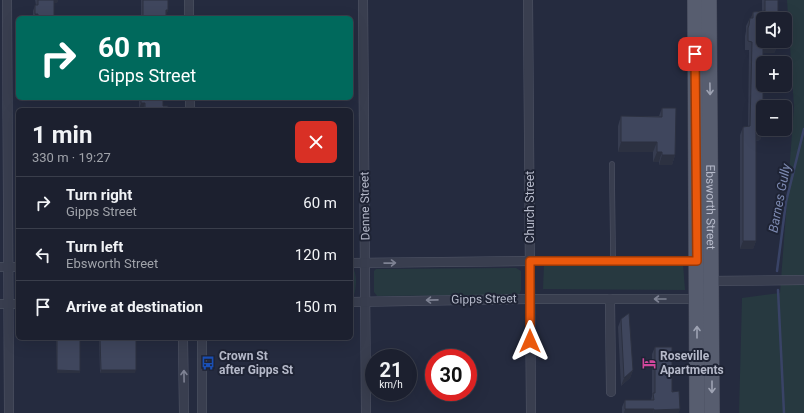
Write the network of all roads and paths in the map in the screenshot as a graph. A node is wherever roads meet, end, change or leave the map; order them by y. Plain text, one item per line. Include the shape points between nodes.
1 (7, 0) edge
2 (189, 0) edge
3 (363, 0) edge
4 (528, 0) edge
5 (695, 0) edge
6 (709, 0) edge
7 (189, 16) edge
8 (612, 164) dead end
9 (530, 261) junction
10 (613, 261) junction
11 (704, 261) junction
12 (365, 263) junction
13 (353, 264) edge
14 (9, 267) edge
15 (804, 280) edge
16 (697, 281) junction
17 (712, 287) junction
18 (530, 298) junction
19 (610, 299) junction
20 (697, 299) junction
21 (353, 302) edge
22 (365, 302) junction
23 (0, 304) edge
24 (14, 304) edge
25 (183, 340) edge
26 (202, 340) edge
27 (611, 392) dead end
28 (10, 413) edge
29 (184, 413) edge
30 (202, 413) edge
31 (366, 413) edge
32 (531, 413) edge
33 (697, 413) edge
34 (712, 413) edge

1 - 14 street
2 - 7 street
3 - 12 street, Denne Street
4 - 9 street, Church Street
5 - 11 main road, Ebsworth Street
6 -> 11 main road, Ebsworth Street
8 - 10 lane
9 - 10 street
12 -> 9 street
9 - 18 street, Church Street
10 - 11 street
11 - 16 main road, Ebsworth Street
11 - 17 main road, Ebsworth Street
12 - 13 street
12 - 22 street, Denne Street
14 - 24 street
15 - 17 street, Gipps Street
16 - 17 street, Gipps Street
16 - 20 main road, Ebsworth Street
17 - 20 street, Gipps Street
17 -> 34 main road, Ebsworth Street
18 - 19 street, Gipps Street
18 -> 22 street, Gipps Street
18 - 32 street, Church Street
20 -> 19 street, Gipps Street
19 - 27 street
33 -> 20 main road, Ebsworth Street
21 - 22 street, Gipps Street
22 - 31 street, Denne Street
23 - 24 street
24 - 28 street
29 -> 25 street
26 - 30 street

